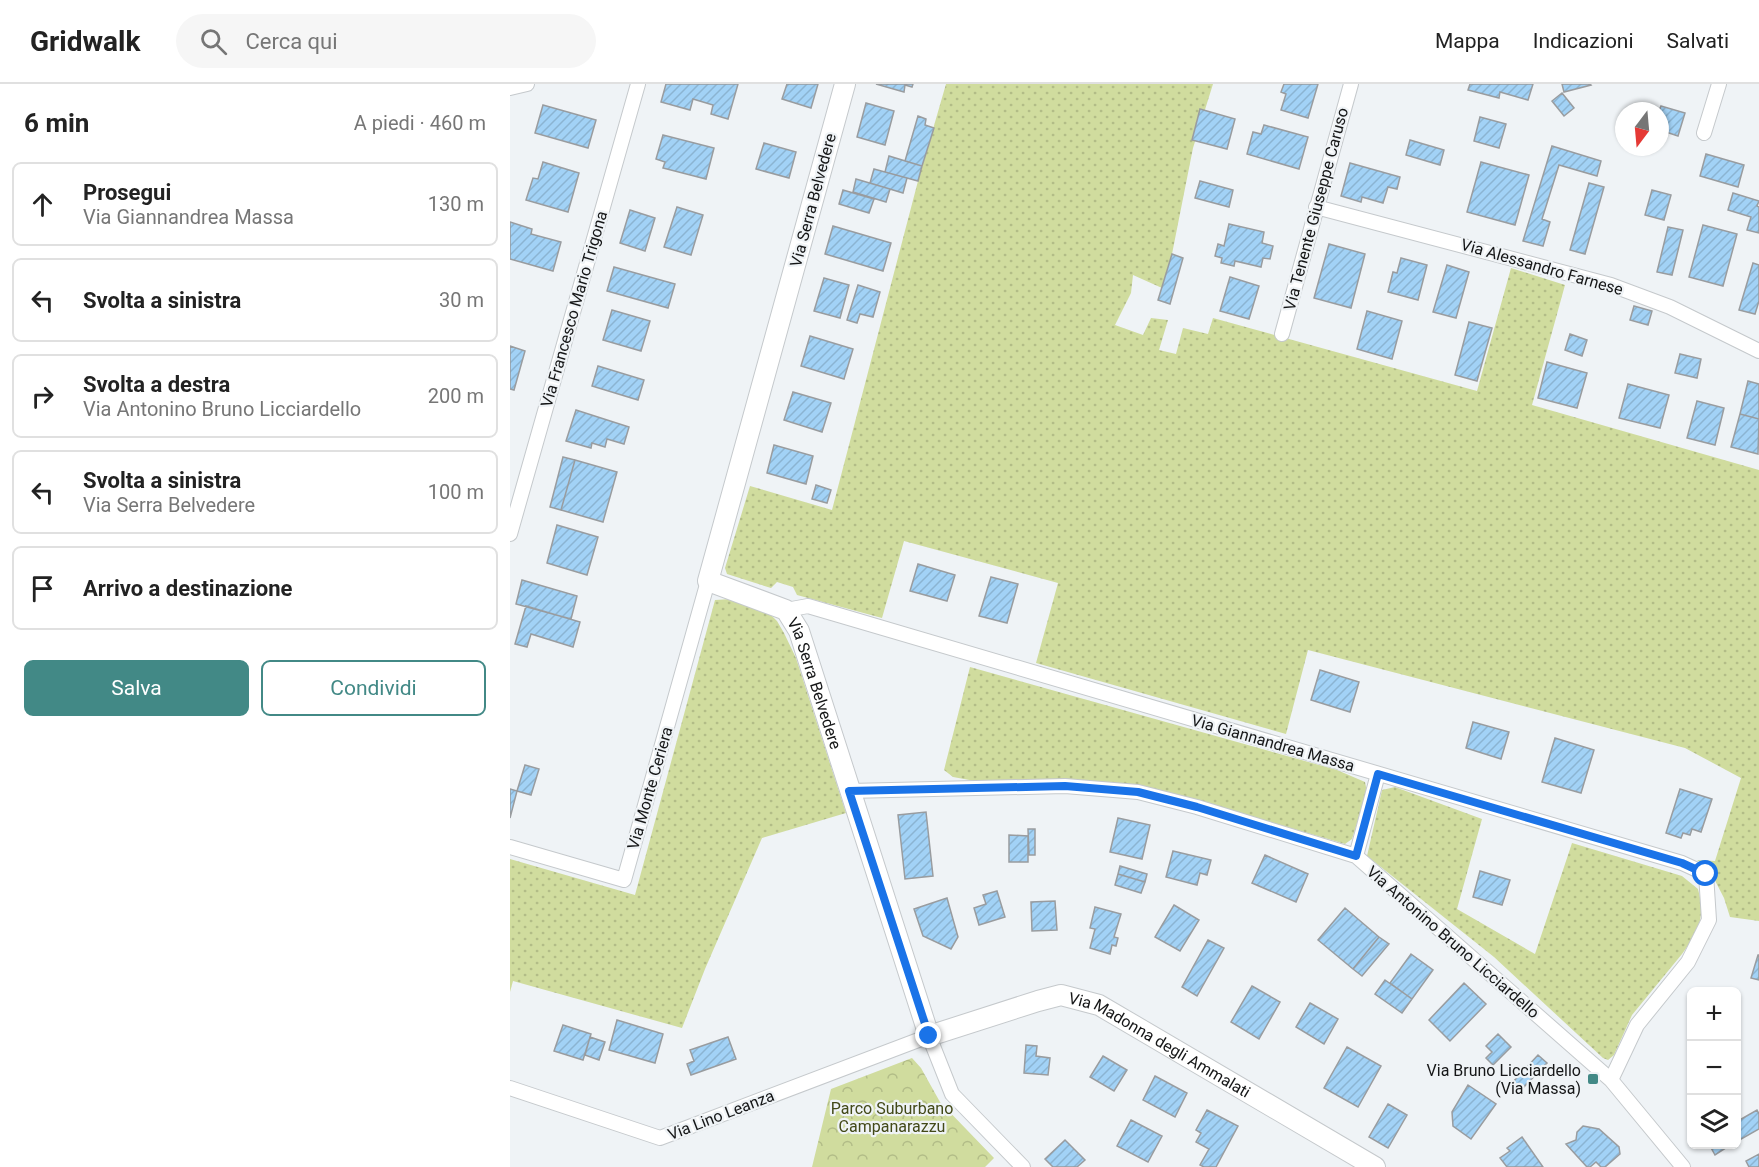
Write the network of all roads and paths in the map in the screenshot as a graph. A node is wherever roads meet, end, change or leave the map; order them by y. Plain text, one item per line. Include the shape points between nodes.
1 (527, 84) edge
2 (638, 84) edge
3 (845, 84) edge
4 (1351, 84) edge
5 (1719, 84) edge
6 (510, 88) edge
7 (1704, 133) dead end
8 (1316, 207) junction
9 (1282, 334) dead end
10 (1759, 351) edge
11 (510, 534) edge
12 (708, 581) junction
13 (786, 610) junction
14 (1378, 774) junction
15 (849, 791) junction
16 (510, 848) edge
17 (1356, 856) junction
18 (929, 1036) junction
19 (1611, 1080) junction
20 (510, 1088) edge
21 (1023, 1167) edge
22 (1375, 1167) edge
23 (1683, 1167) edge

1 - 6 street
2 - 11 street, Via Francesco Mario Trigona
3 - 12 street, Via Serra Belvedere
4 - 8 street, Via Tenente Giuseppe Caruso
5 - 7 street
8 - 9 street, Via Tenente Giuseppe Caruso
8 - 10 street, Via Alessandro Farnese via 1611,285 1670,307
12 - 13 street, Via Serra Belvedere
12 - 16 street, Via Monte Ceriera via 624,880
13 - 14 street, Via Giannandrea Massa via 808,606
13 - 15 street, Via Serra Belvedere via 799,632
14 - 17 street
14 - 19 street, Via Giannandrea Massa via 1682,863 1706,874 1709,920 1688,962 1637,1025
15 - 17 street, Via Antonino Bruno Licciardello via 1065,786 1138,792
15 - 18 street, Via Serra Belvedere
17 - 19 street, Via Antonino Bruno Licciardello
18 - 20 street, Via Lino Leanza via 660,1138
18 - 21 street, Via Serra Belvedere via 952,1094
18 - 22 street, Via Madonna degli Ammalati via 1061,995 1100,1005
19 - 23 street, Via Antonino Bruno Licciardello

